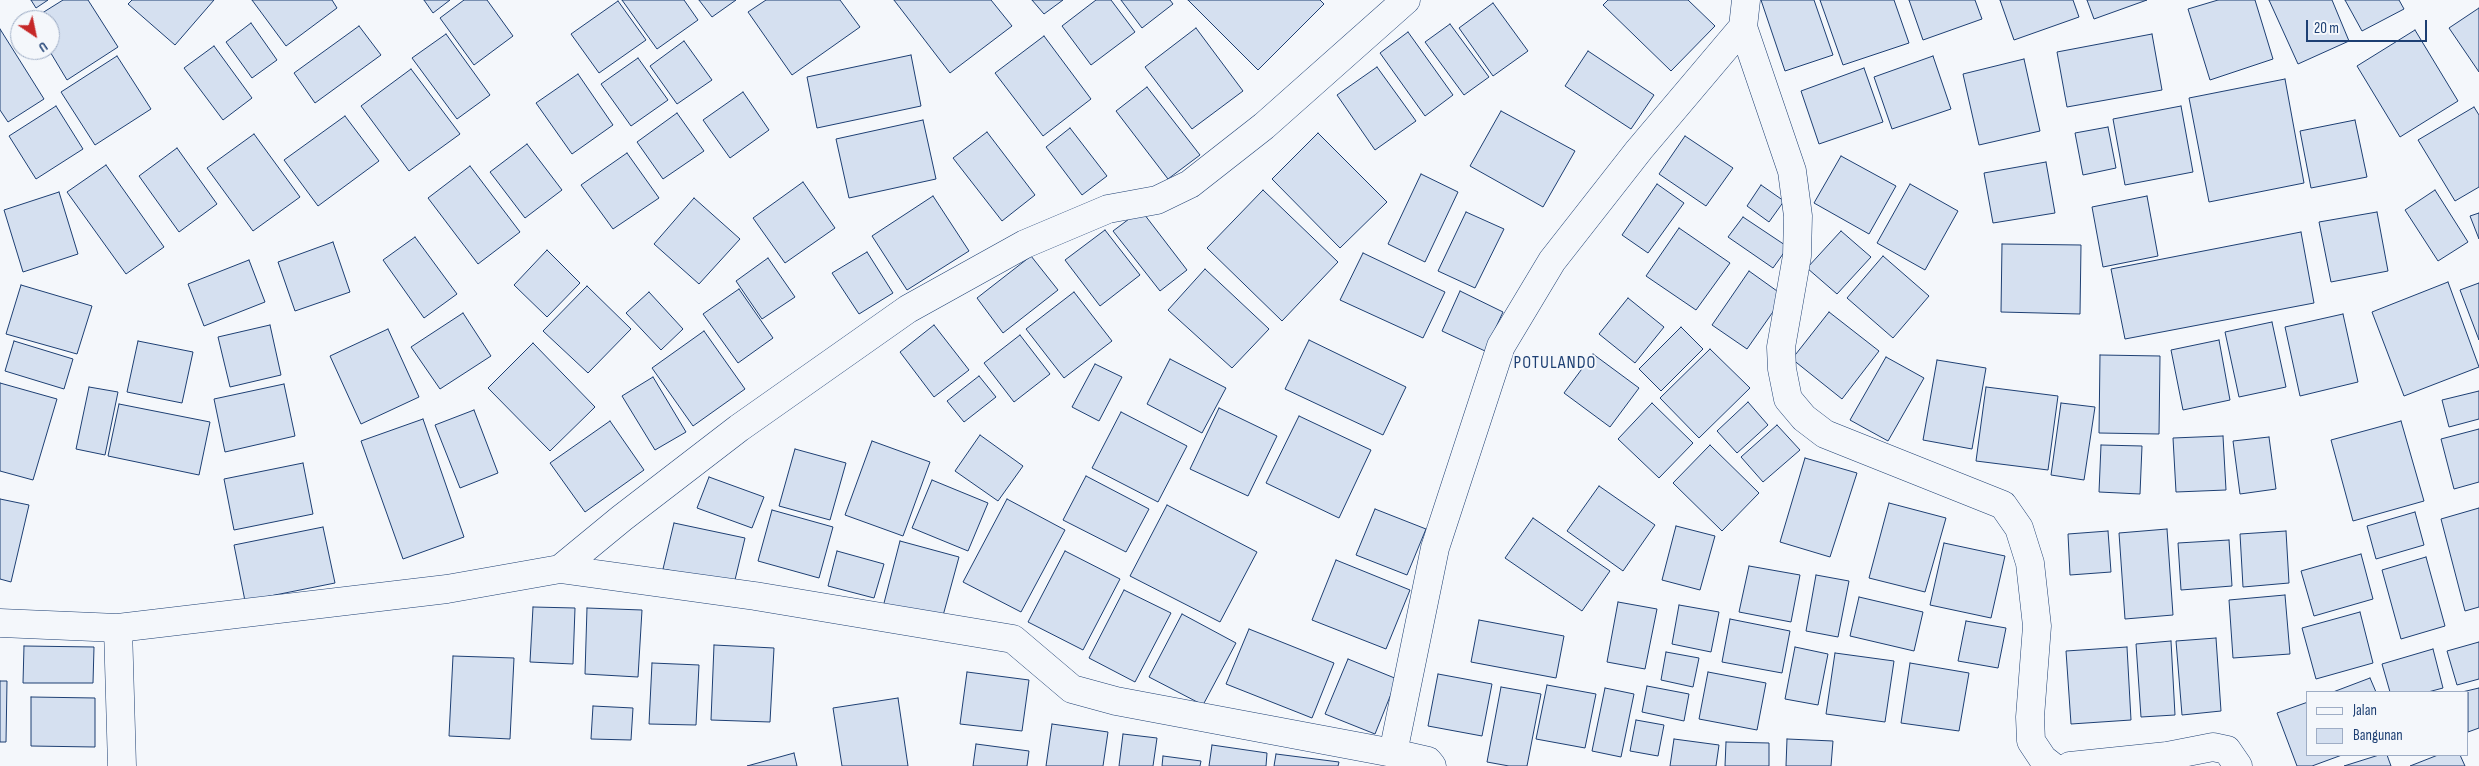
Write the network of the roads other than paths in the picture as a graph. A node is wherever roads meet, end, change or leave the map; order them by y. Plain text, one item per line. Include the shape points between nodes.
1 (1406, 0) edge
2 (1746, 0) edge
3 (1743, 28) junction
4 (560, 569) junction
5 (0, 622) edge
6 (118, 628) junction
7 (1393, 753) junction
8 (122, 766) edge
9 (1432, 766) edge
10 (2052, 766) edge
11 (2070, 766) edge
12 (2238, 766) edge

1 - 4 street via 1264,126 1190,184 1157,200 1108,209 1024,244 908,309 739,428
2 - 3 street
3 - 7 street via 1639,150 1552,261 1501,346 1435,548
3 - 10 street via 1792,171 1798,216 1797,256 1781,347 1788,399 1804,418 1825,434 2003,505 2019,528 2030,563 2037,626 2031,741
4 - 6 street via 447,589
4 - 7 street via 755,596 1013,639 1072,689 1116,701
5 - 6 street
6 - 8 street
7 - 9 street via 1428,761
11 - 12 street via 2167,756 2213,747 2226,750

